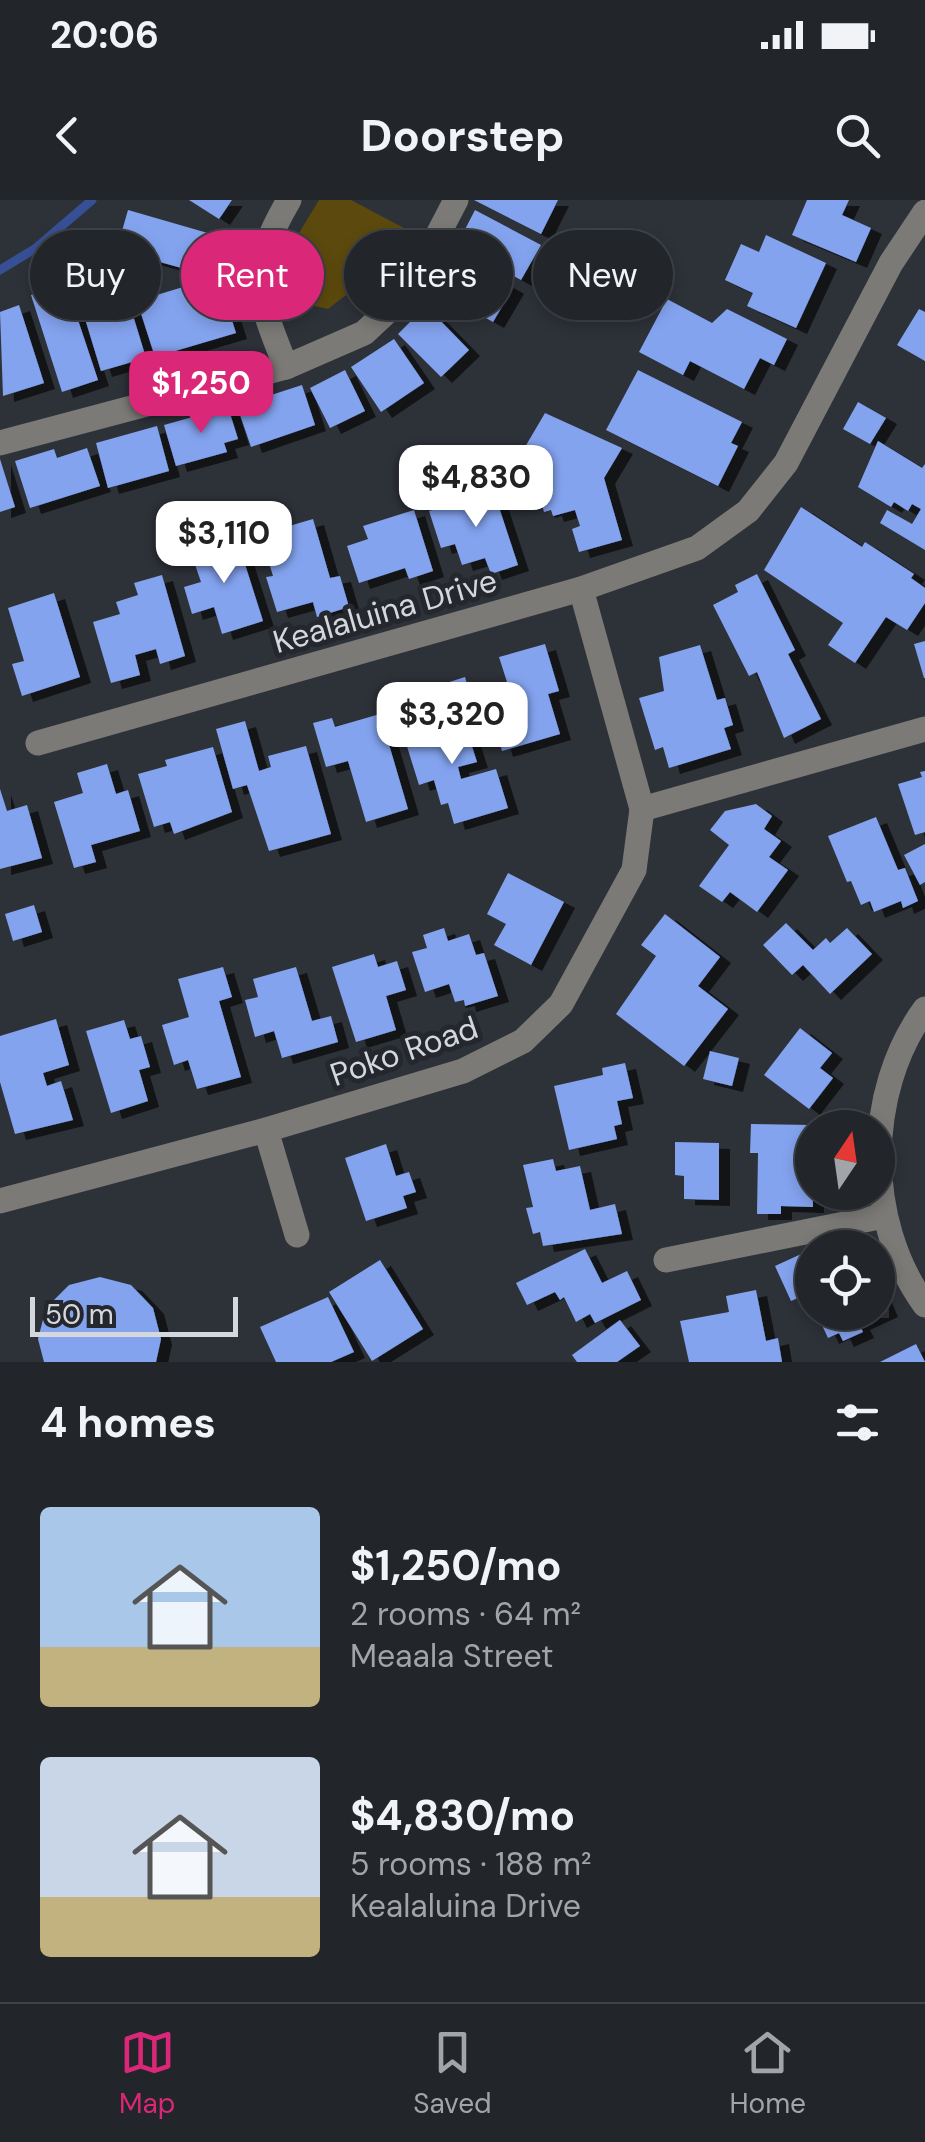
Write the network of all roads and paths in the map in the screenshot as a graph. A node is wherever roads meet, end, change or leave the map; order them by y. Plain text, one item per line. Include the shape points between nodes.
1 (288, 200) edge
2 (456, 200) edge
3 (925, 212) edge
4 (286, 367) junction
5 (0, 442) edge
6 (581, 589) junction
7 (925, 730) edge
8 (38, 743) dead end
9 (642, 808) junction
10 (925, 1009) edge
11 (266, 1130) junction
12 (0, 1202) edge
13 (884, 1216) junction
14 (297, 1235) dead end
15 (666, 1260) dead end
16 (925, 1305) edge

1 - 4 street via 259,270 261,305
2 - 4 street via 408,292 364,333
3 - 6 street, Kealaluina Drive via 891,263 786,463 748,511 696,548
4 - 5 street
6 - 8 street, Kealaluina Drive
6 - 9 street, Poko Road
7 - 9 street
9 - 11 street, Poko Road via 634,870 561,1004 524,1041 463,1071
10 - 13 street via 891,1068 880,1170
11 - 12 street, Poko Road
11 - 14 street
13 - 15 street
13 - 16 street via 906,1280

